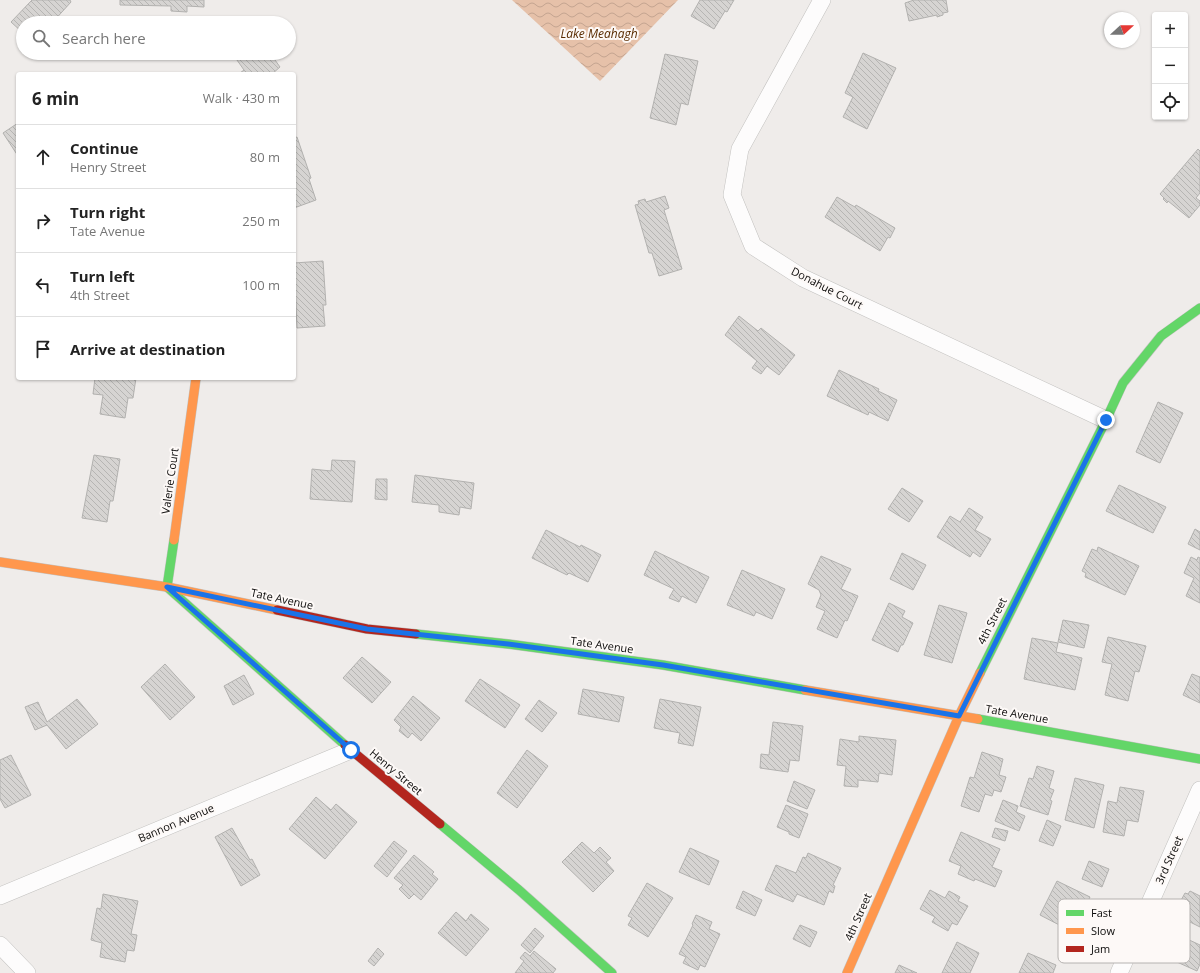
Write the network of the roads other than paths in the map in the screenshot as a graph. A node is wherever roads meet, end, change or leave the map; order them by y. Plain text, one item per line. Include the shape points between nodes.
1 (822, 0) edge
2 (1200, 308) edge
3 (196, 380) edge
4 (1106, 420) junction
5 (0, 562) edge
6 (167, 587) junction
7 (959, 716) junction
8 (351, 750) junction
9 (1200, 759) edge
10 (1200, 790) edge
11 (0, 896) edge
12 (1152, 899) edge
13 (0, 945) edge
14 (1123, 963) edge
15 (27, 973) edge
16 (612, 973) edge
17 (847, 973) edge
18 (1119, 973) edge

1 - 4 street, Donahue Court via 740,149 732,196 753,246 802,278
2 - 4 street, 4th Street via 1161,336 1123,383
3 - 6 street, Valerie Court
4 - 7 street, 4th Street
5 - 6 street, Tate Avenue
6 - 7 street, Tate Avenue via 367,629 508,644 663,665
6 - 8 street, Henry Street
7 - 9 street, Tate Avenue
7 - 17 street, 4th Street
8 - 11 street, Bannon Avenue
8 - 16 street, Henry Street via 519,890
10 - 12 street, 3rd Street
13 - 15 street
14 - 18 street, 3rd Street

